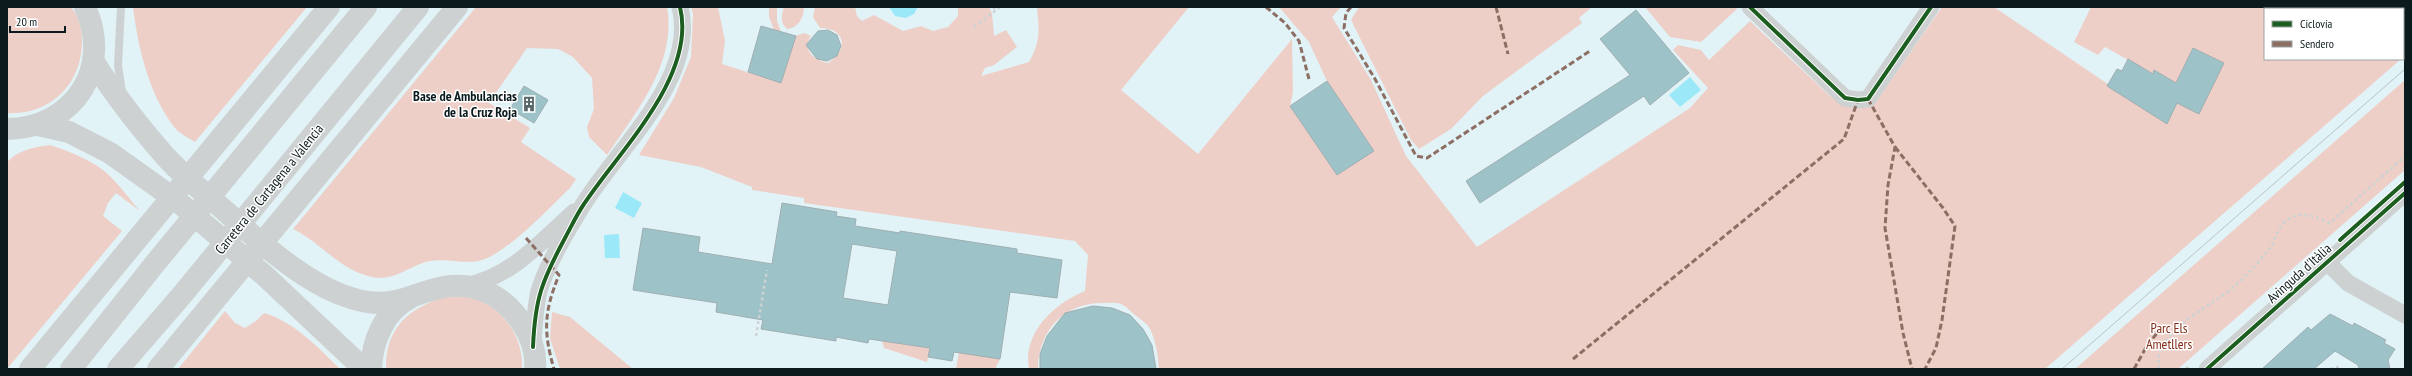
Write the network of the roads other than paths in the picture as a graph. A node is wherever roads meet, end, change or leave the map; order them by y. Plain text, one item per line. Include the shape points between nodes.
1 (121, 7) edge
2 (329, 7) edge
3 (366, 7) edge
4 (418, 7) edge
5 (457, 7) edge
6 (680, 7) edge
7 (1750, 7) edge
8 (1931, 7) edge
9 (90, 12) edge
10 (94, 62) junction
11 (125, 107) junction
12 (38, 125) junction
13 (7, 129) edge
14 (2405, 193) edge
15 (583, 204) junction
16 (2327, 262) junction
17 (466, 286) junction
18 (426, 290) junction
19 (2405, 315) edge
20 (533, 348) junction
21 (30, 369) edge
22 (71, 369) edge
23 (118, 369) edge
24 (158, 369) edge
25 (364, 369) edge
26 (372, 369) edge
27 (535, 369) edge
28 (2207, 369) edge

1 - 11 lane via 118,65
2 - 21 main road
3 - 22 main road
4 - 23 main road, Carretera de Cartagena a Valencia via 182,295
5 - 24 main road
6 - 15 street via 682,33 676,58 655,108
7 - 8 street via 1845,98 1858,100 1868,99
9 - 10 main road via 95,40
10 - 11 main road
10 - 12 main road via 87,83 74,101 58,116
11 - 18 main road via 160,150 206,194 272,252 306,275 350,299 370,303 393,301
12 - 13 main road
12 - 25 main road via 69,132 110,153 176,200 264,275
14 - 16 street, Avinguda d'Itàlia
15 - 17 street via 506,271 488,281
15 - 20 street via 543,279 534,318
16 - 19 street via 2348,283
16 - 28 street, Avinguda d'Itàlia
17 - 18 main road
17 - 20 main road via 489,293 509,307 524,325
18 - 26 main road via 407,300 390,314 378,333 372,354
20 - 27 main road

